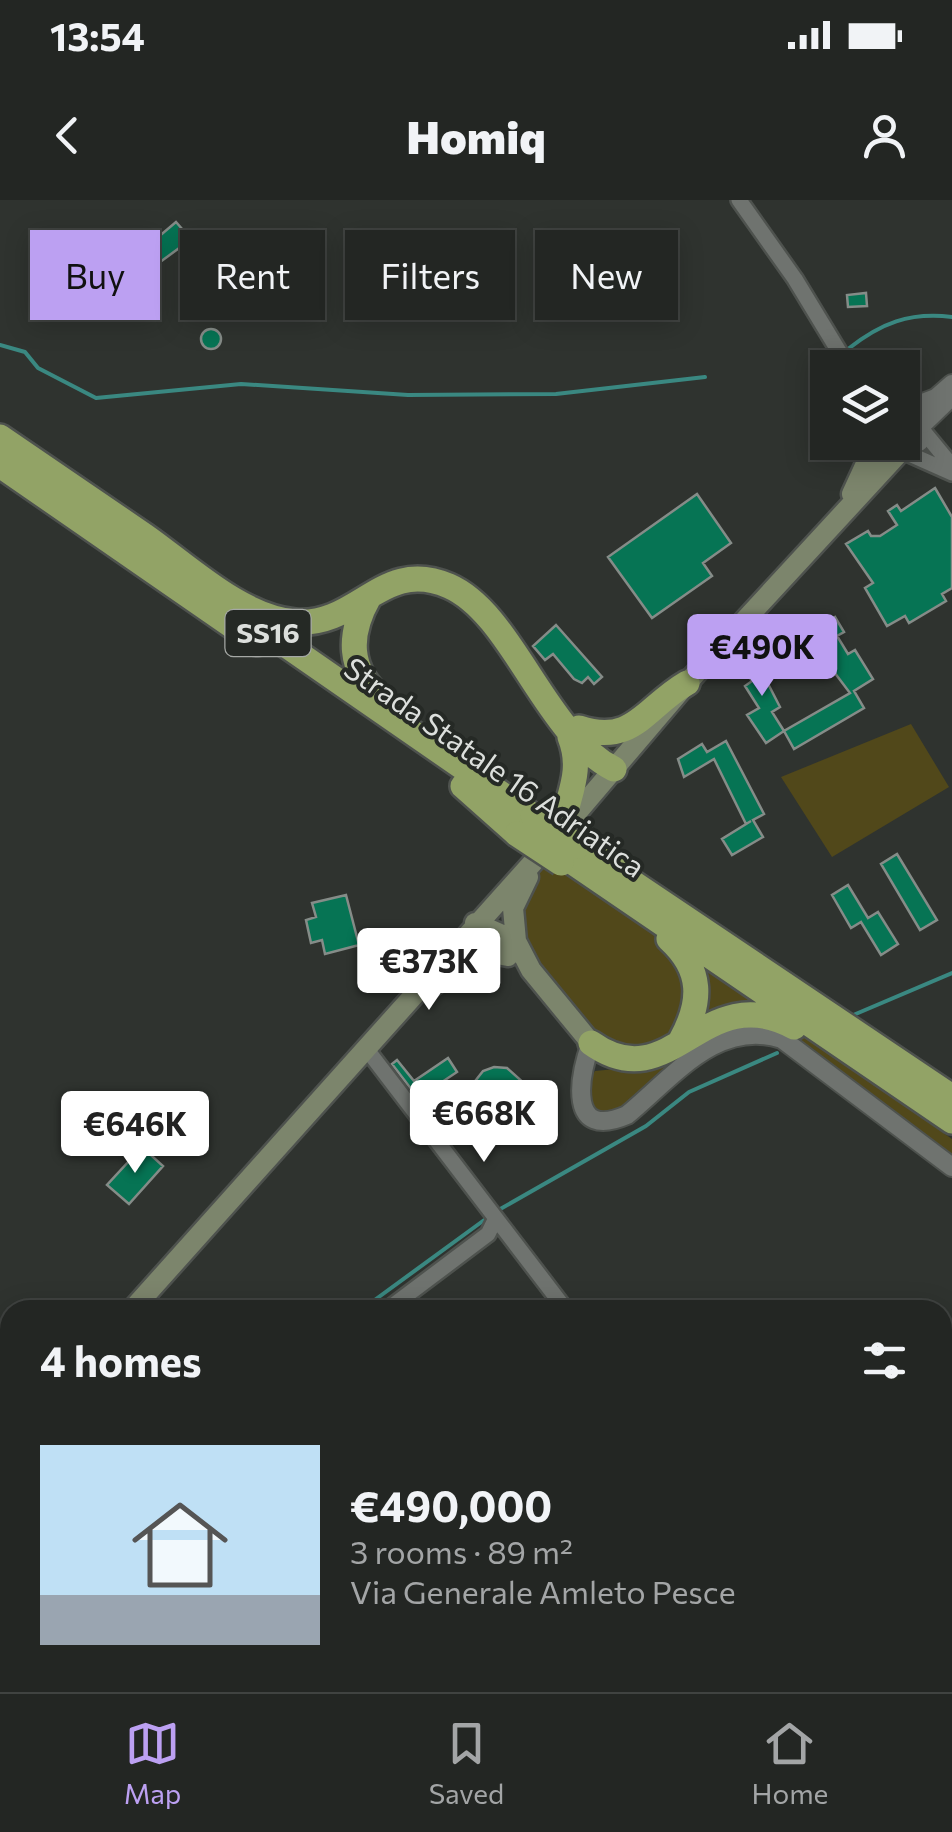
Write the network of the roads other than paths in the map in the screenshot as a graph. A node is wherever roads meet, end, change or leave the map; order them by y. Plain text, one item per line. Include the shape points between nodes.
1 (739, 200) edge
2 (838, 350) edge
3 (952, 384) edge
4 (952, 396) edge
5 (920, 403) edge
6 (920, 424) edge
7 (923, 428) junction
8 (0, 437) edge
9 (920, 438) edge
10 (0, 447) edge
11 (868, 460) edge
12 (896, 460) edge
13 (920, 460) edge
14 (0, 465) edge
15 (952, 470) edge
16 (838, 517) junction
17 (369, 598) junction
18 (687, 684) junction
19 (569, 726) junction
20 (614, 770) junction
21 (528, 822) junction
22 (570, 847) junction
23 (533, 860) junction
24 (475, 924) junction
25 (512, 948) junction
26 (407, 1001) junction
27 (591, 1044) junction
28 (678, 1045) junction
29 (366, 1047) junction
30 (952, 1097) edge
31 (952, 1121) edge
32 (952, 1133) edge
33 (952, 1166) edge
34 (495, 1220) junction
35 (141, 1300) edge
36 (400, 1300) edge
37 (558, 1300) edge

1 - 2 street
3 - 5 street
4 - 7 street
6 - 7 street
7 - 9 street
7 - 15 street
8 - 17 highway via 262,615 320,622
10 - 21 highway, Strada Statale 16 Adriatica / SS16
11 - 16 main road
12 - 16 main road
13 - 15 street
14 - 21 highway, Strada Statale 16 Adriatica / SS16 via 463,786
16 - 18 main road
17 - 19 highway via 396,580 418,577 452,587 483,614
17 - 21 highway via 357,618 353,650 366,684
18 - 19 highway via 619,732
18 - 20 main road
19 - 20 highway via 594,738
19 - 22 highway via 578,776
20 - 22 main road
21 - 22 highway, Strada Statale 16 Adriatica / SS16, bridge
22 - 23 main road
22 - 28 highway via 683,952 694,970 698,1002
22 - 30 highway, Strada Statale 16 Adriatica / SS16
22 - 31 highway, Strada Statale 16 Adriatica / SS16
23 - 24 main road
23 - 25 main road via 513,908
24 - 25 main road
24 - 26 main road
25 - 26 main road via 472,956
25 - 27 main road
26 - 29 main road
27 - 28 highway via 622,1060 646,1060
27 - 33 street via 578,1092 593,1117 612,1122 627,1115 726,1037 764,1033 782,1039
28 - 32 highway via 718,1020 772,1016
29 - 34 street
29 - 35 main road
34 - 36 street via 488,1234
34 - 37 street

